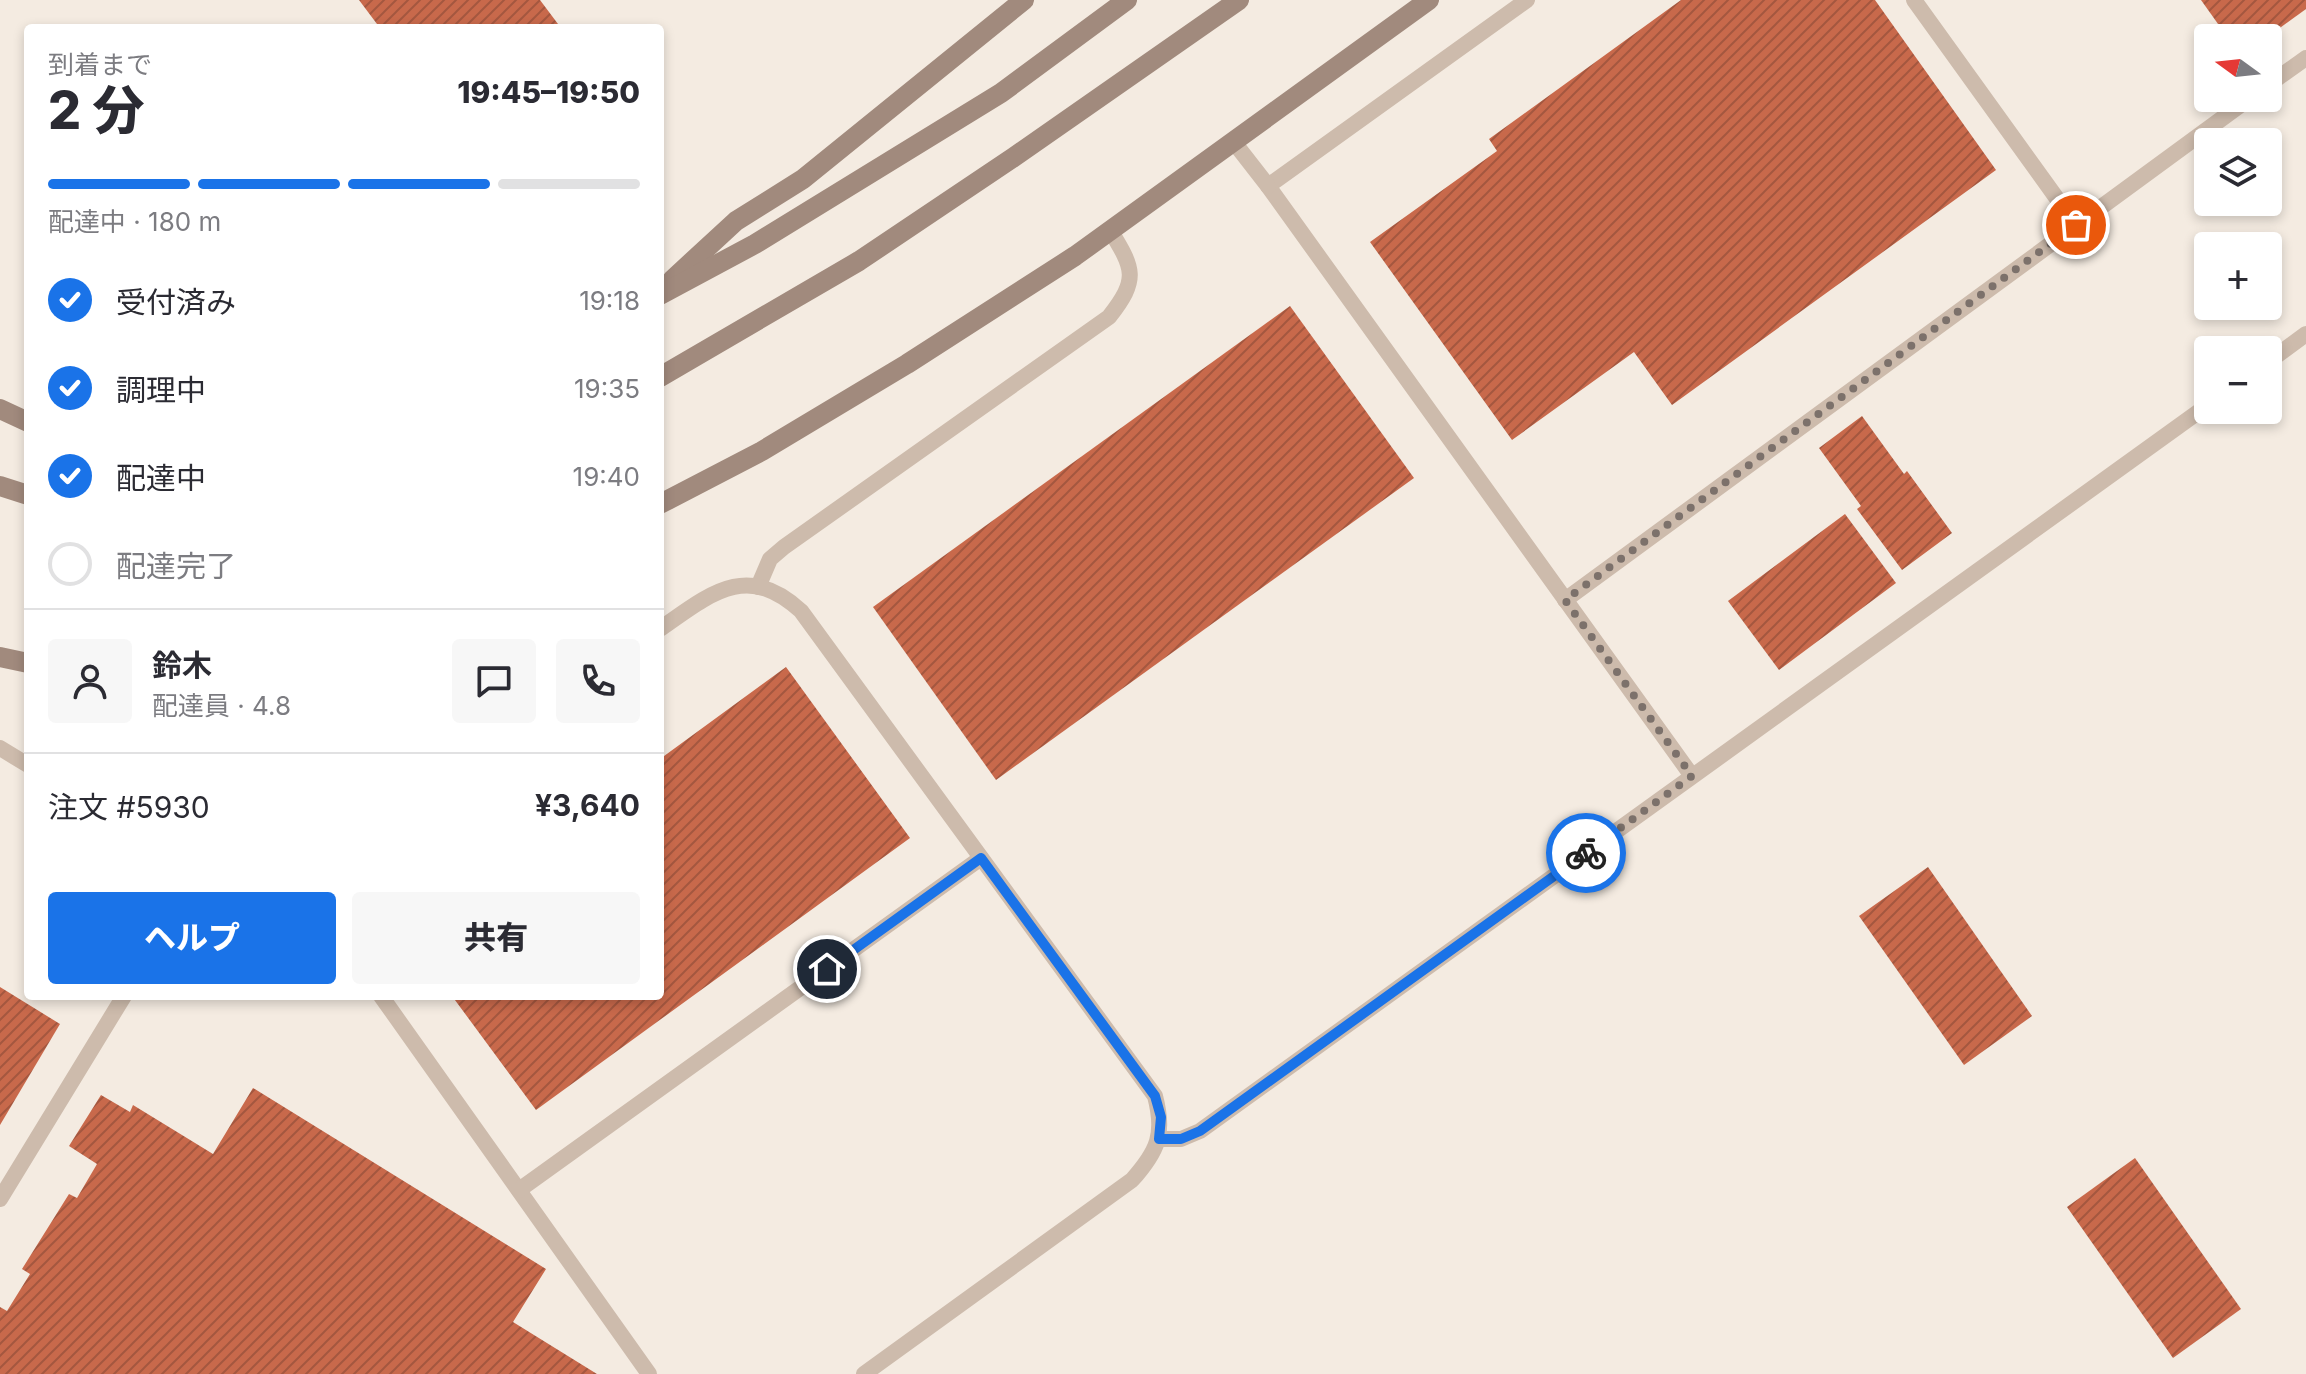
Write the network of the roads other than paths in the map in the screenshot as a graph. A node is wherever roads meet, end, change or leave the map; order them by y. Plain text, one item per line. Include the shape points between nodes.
1 (1024, 0) edge
2 (1127, 0) edge
3 (1239, 0) edge
4 (1429, 0) edge
5 (1527, 0) edge
6 (1914, 0) edge
7 (2306, 58) edge
8 (2282, 75) edge
9 (2231, 112) edge
10 (1233, 141) junction
11 (1268, 186) junction
12 (2076, 225) junction
13 (1110, 230) junction
14 (664, 289) edge
15 (664, 291) edge
16 (2306, 334) edge
17 (2282, 352) edge
18 (664, 375) edge
19 (0, 409) edge
20 (2194, 415) edge
21 (24, 420) edge
22 (0, 486) edge
23 (24, 494) edge
24 (664, 502) edge
25 (758, 587) junction
26 (1565, 600) junction
27 (664, 626) edge
28 (0, 657) edge
29 (24, 662) edge
30 (0, 748) edge
31 (24, 763) edge
32 (1692, 776) junction
33 (981, 858) junction
34 (122, 1000) edge
35 (384, 1000) edge
36 (1159, 1139) junction
37 (519, 1190) junction
38 (0, 1199) edge
39 (649, 1374) edge
40 (864, 1374) edge

1 - 14 street via 803,179 736,221
2 - 15 street via 1001,93 755,244
3 - 18 street via 859,261
4 - 10 street
5 - 11 lane
6 - 12 lane
7 - 8 lane
9 - 12 lane
10 - 11 lane
10 - 13 street
11 - 26 lane
12 - 26 lane
13 - 24 street via 907,364 762,451
13 - 25 lane via 1131,277 1125,297 1109,317 784,547 770,559
16 - 17 lane
19 - 21 street
20 - 32 lane
22 - 23 street
25 - 27 lane via 725,588
25 - 33 lane via 785,596 801,611
26 - 32 lane
28 - 29 street
30 - 31 lane
32 - 36 lane via 1200,1131 1181,1139
33 - 36 lane via 1155,1096 1161,1117
33 - 37 lane
34 - 38 lane
35 - 37 lane
36 - 40 lane via 1150,1161 1132,1180
37 - 39 lane

